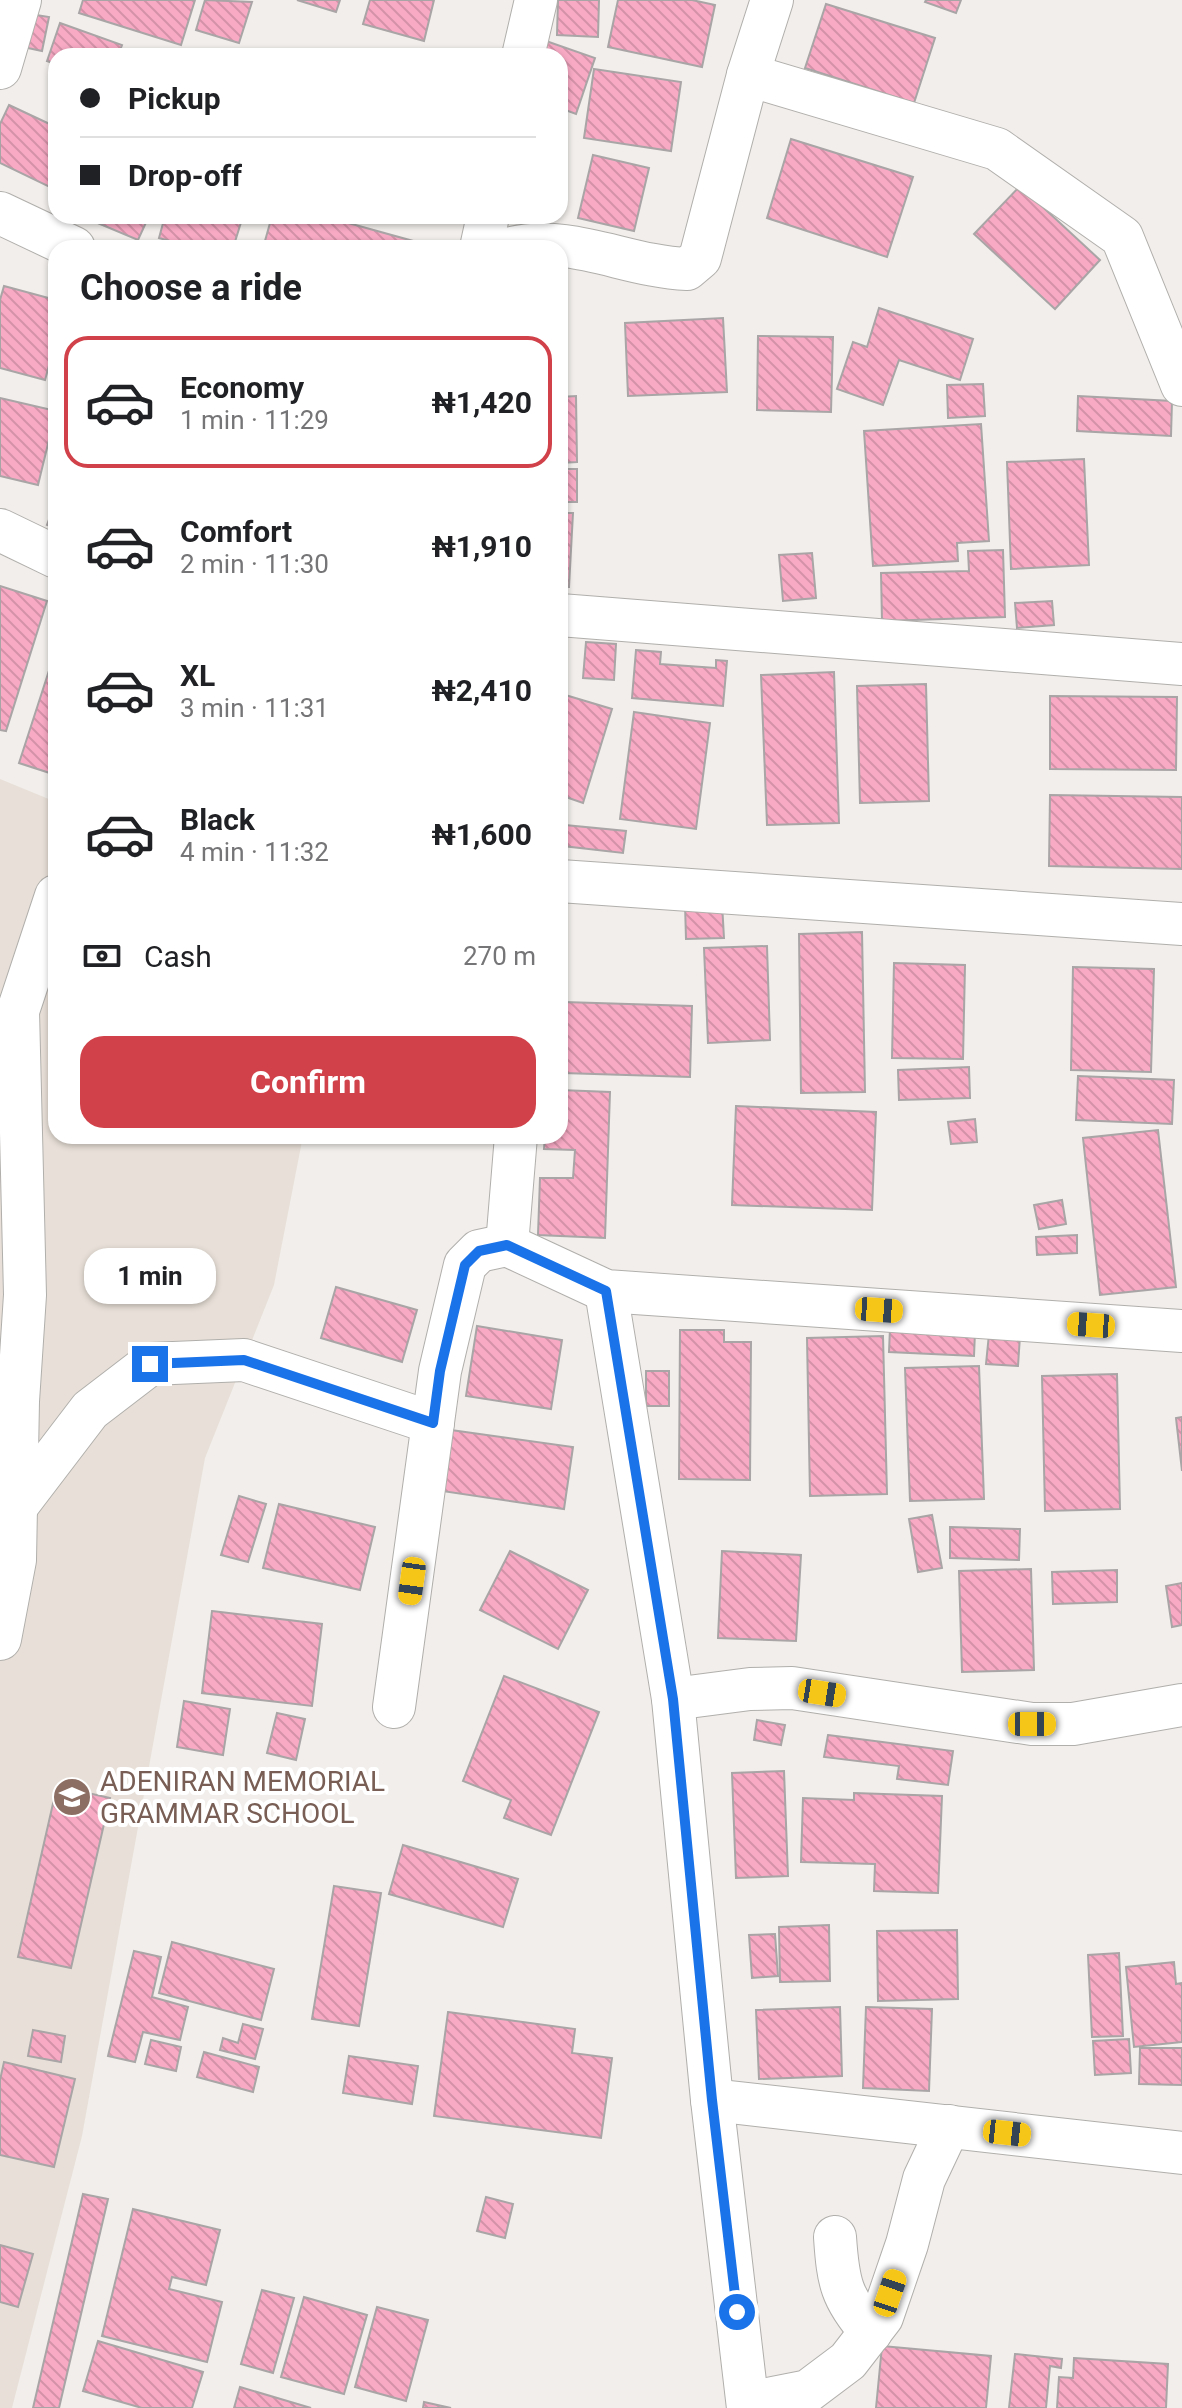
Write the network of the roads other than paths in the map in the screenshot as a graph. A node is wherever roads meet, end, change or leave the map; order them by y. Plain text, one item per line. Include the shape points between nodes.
1 (20, 0) edge
2 (536, 0) edge
3 (772, 0) edge
4 (525, 48) edge
5 (0, 68) edge
6 (748, 75) junction
7 (0, 213) edge
8 (57, 240) edge
9 (568, 246) edge
10 (1182, 385) edge
11 (0, 530) edge
12 (48, 553) edge
13 (568, 616) edge
14 (1182, 664) edge
15 (568, 882) edge
16 (48, 914) edge
17 (1182, 924) edge
18 (14, 990) edge
19 (515, 1144) edge
20 (507, 1245) junction
21 (0, 1256) edge
22 (606, 1291) junction
23 (25, 1295) junction
24 (1182, 1331) edge
25 (433, 1423) junction
26 (16, 1507) junction
27 (0, 1639) edge
28 (673, 1699) junction
29 (1182, 1705) edge
30 (394, 1707) dead end
31 (712, 2100) junction
32 (949, 2126) junction
33 (1182, 2153) edge
34 (835, 2237) dead end
35 (871, 2332) junction
36 (748, 2406) edge

1 - 5 street
2 - 4 street
3 - 6 street
6 - 9 street via 700,258 687,269 661,268
6 - 10 street via 997,149 1122,237
7 - 8 street
11 - 12 street
13 - 14 street
15 - 17 street
16 - 18 street
18 - 23 street
19 - 20 street
20 - 22 street
20 - 25 street via 479,1251 465,1265
21 - 23 street
22 - 24 street
22 - 28 street
23 - 26 street
25 - 26 street via 244,1360 150,1364 90,1410
25 - 30 street
26 - 27 street via 15,1560
28 - 29 street via 792,1688 1032,1724 1073,1724
28 - 31 street
31 - 32 street
31 - 36 street
32 - 33 street
32 - 35 street via 924,2179 882,2317
34 - 35 street via 846,2298
35 - 36 street via 848,2361 808,2391

